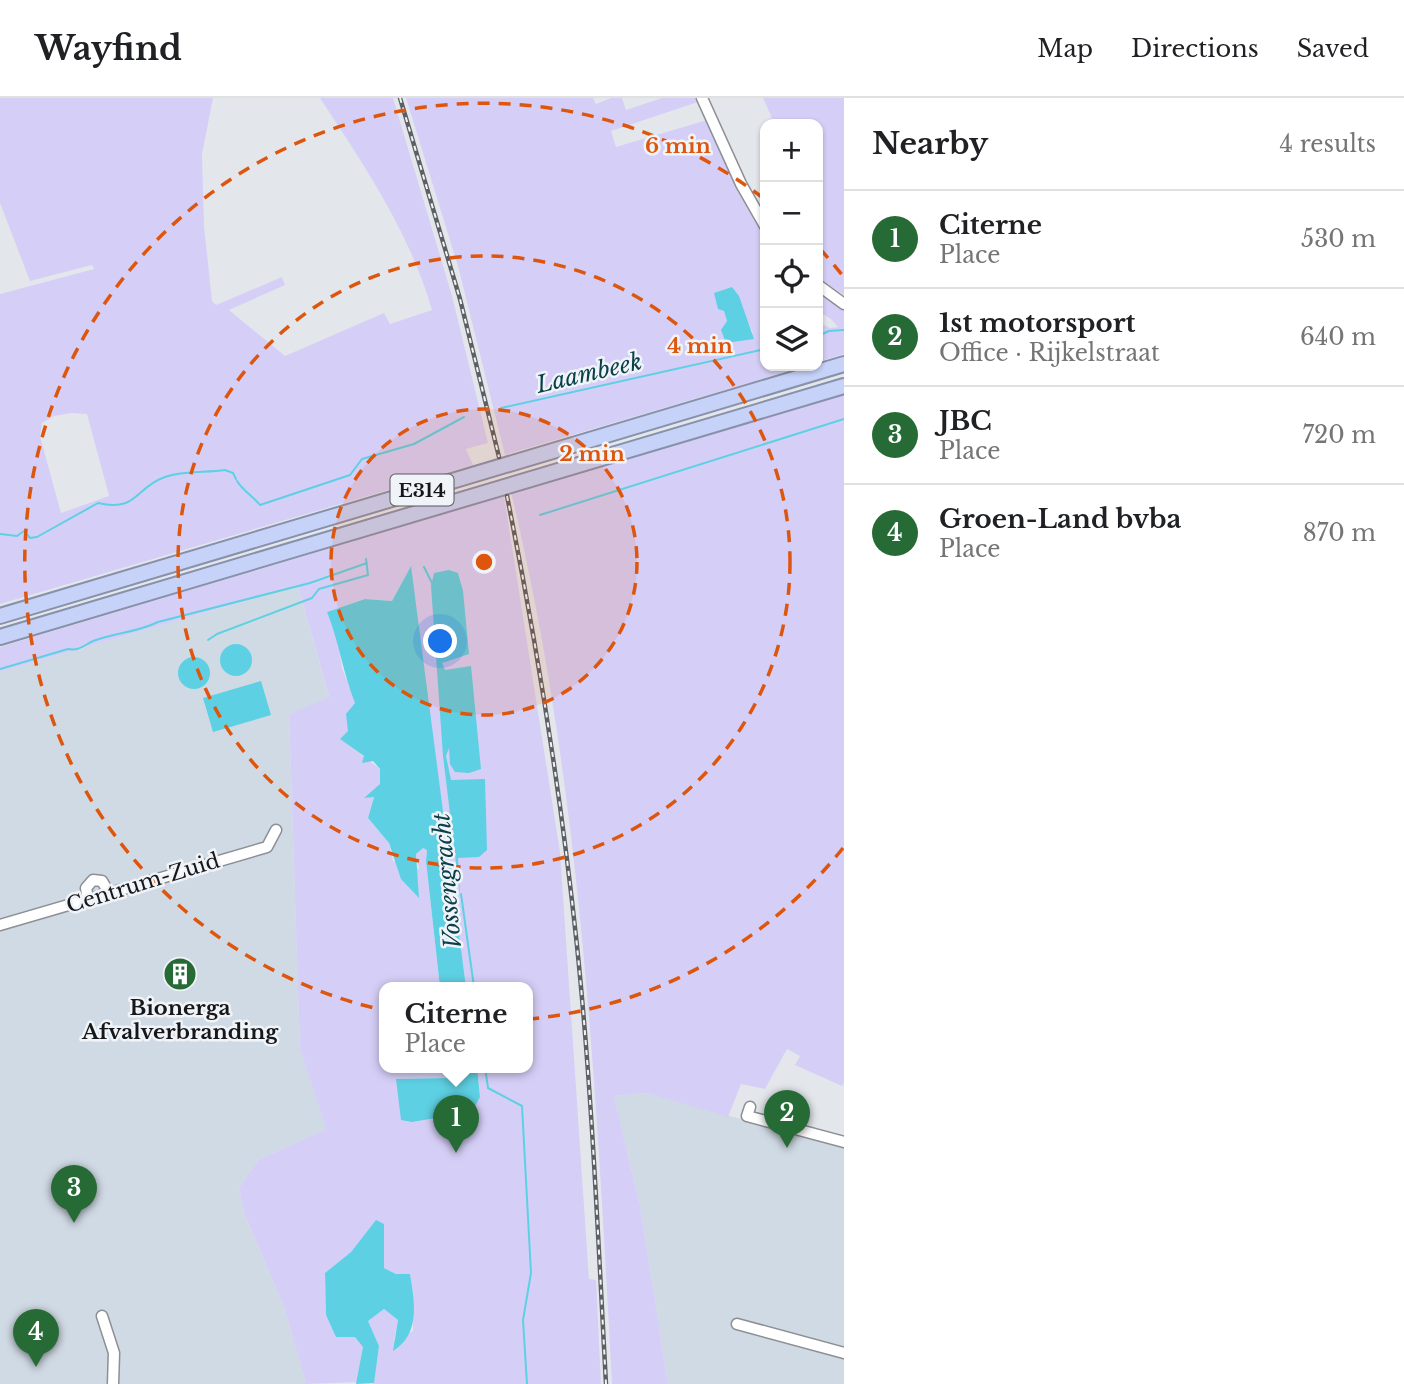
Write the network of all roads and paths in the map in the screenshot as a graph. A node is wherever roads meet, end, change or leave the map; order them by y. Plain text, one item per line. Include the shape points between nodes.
1 (702, 98) edge
2 (760, 217) edge
3 (823, 289) edge
4 (844, 304) edge
5 (844, 364) edge
6 (844, 386) edge
7 (0, 616) edge
8 (0, 637) edge
9 (276, 830) dead end
10 (109, 893) junction
11 (88, 899) junction
12 (0, 925) edge
13 (750, 1107) dead end
14 (844, 1142) edge
15 (103, 1316) dead end
16 (737, 1324) dead end
17 (844, 1353) edge
18 (113, 1384) edge

1 - 2 street
3 - 4 street
5 - 7 highway, E314
6 - 8 highway, E314
9 - 10 street, Centrum-Zuid via 267,847
10 - 11 street, Centrum-Zuid
10 - 11 street via 102,881 93,880 86,888
11 - 12 street, Centrum-Zuid
13 - 14 street via 747,1116
15 - 18 street via 114,1353
16 - 17 street

